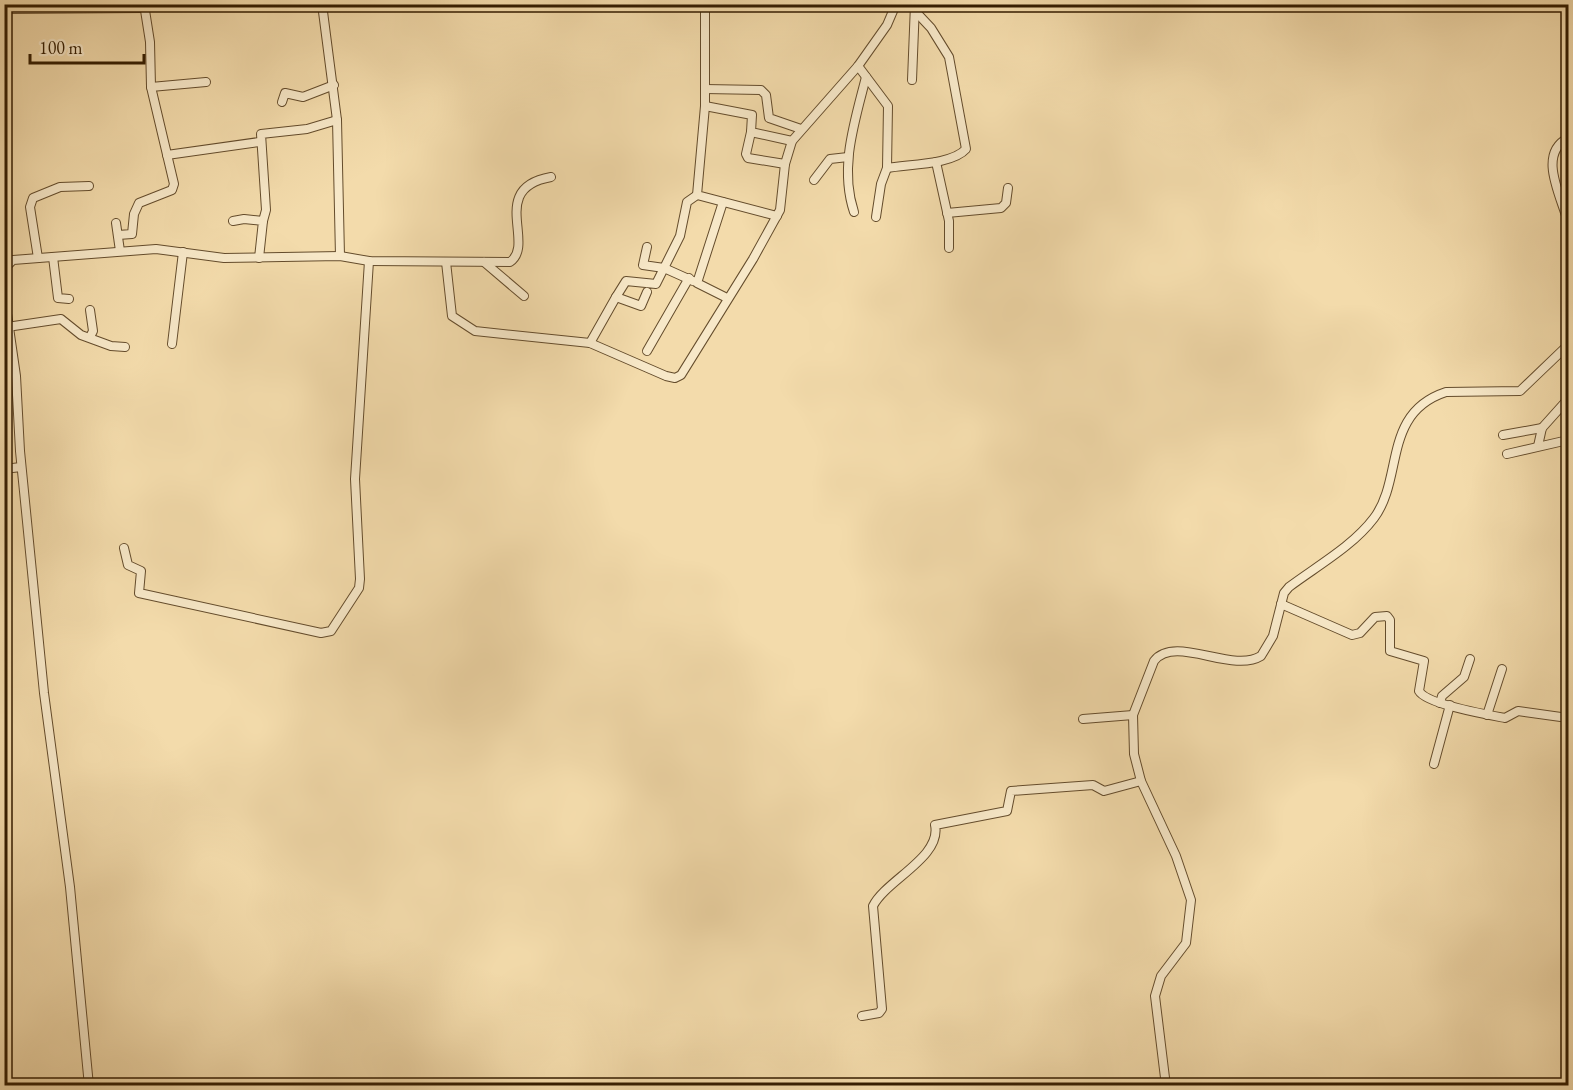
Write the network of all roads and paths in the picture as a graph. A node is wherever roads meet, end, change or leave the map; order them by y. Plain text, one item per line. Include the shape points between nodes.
1 (322, 4) edge
2 (705, 4) edge
3 (896, 4) edge
4 (144, 6) edge
5 (915, 8) edge
6 (4, 9) edge
7 (858, 66) junction
8 (866, 77) junction
9 (912, 80) dead end
10 (206, 82) dead end
11 (334, 85) junction
12 (151, 87) junction
13 (705, 88) junction
14 (282, 102) dead end
15 (705, 106) junction
16 (337, 120) junction
17 (801, 129) junction
18 (751, 132) junction
19 (1569, 138) edge
20 (792, 141) junction
21 (260, 142) junction
22 (167, 155) junction
23 (848, 157) junction
24 (936, 162) junction
25 (785, 164) junction
26 (887, 168) junction
27 (551, 177) dead end
28 (814, 180) dead end
29 (89, 186) dead end
30 (1008, 188) dead end
31 (697, 195) junction
32 (723, 202) junction
33 (854, 212) dead end
34 (947, 213) junction
35 (777, 216) junction
36 (876, 217) dead end
37 (233, 221) dead end
38 (263, 221) junction
39 (1569, 222) edge
40 (116, 223) dead end
41 (118, 236) junction
42 (646, 247) dead end
43 (949, 248) dead end
44 (120, 251) junction
45 (183, 252) junction
46 (53, 256) junction
47 (340, 256) junction
48 (38, 258) junction
49 (259, 258) junction
50 (369, 261) junction
51 (446, 262) junction
52 (484, 262) junction
53 (664, 268) junction
54 (4, 269) edge
55 (693, 280) junction
56 (647, 292) dead end
57 (4, 293) edge
58 (524, 296) dead end
59 (616, 297) junction
60 (727, 298) junction
61 (69, 299) dead end
62 (5, 307) edge
63 (90, 310) dead end
64 (7, 327) junction
65 (90, 337) junction
66 (590, 343) junction
67 (172, 344) dead end
68 (1569, 345) edge
69 (125, 347) dead end
70 (647, 351) dead end
71 (1569, 399) edge
72 (1542, 428) junction
73 (1503, 435) dead end
74 (1569, 440) edge
75 (1538, 446) junction
76 (1507, 454) dead end
77 (21, 467) junction
78 (4, 469) edge
79 (124, 548) dead end
80 (1281, 604) junction
81 (1470, 659) dead end
82 (1502, 669) dead end
83 (1440, 703) junction
84 (1450, 705) junction
85 (1133, 715) junction
86 (1487, 715) junction
87 (1569, 718) edge
88 (1083, 719) dead end
89 (1434, 764) dead end
90 (1141, 781) junction
91 (862, 1016) dead end
92 (89, 1086) edge
93 (1166, 1086) edge

1 - 11 street
2 - 13 street
3 - 7 street via 887,25
4 - 6 street
4 - 12 street
5 - 9 street
5 - 24 street via 949,57 966,146 963,153
7 - 8 street
7 - 17 street
8 - 23 street
8 - 26 street via 888,106
10 - 12 street
11 - 14 street via 303,97 285,93
11 - 16 street
12 - 22 street
13 - 15 street
13 - 17 street via 761,90 766,95 769,118
15 - 18 street via 752,115
15 - 31 street
16 - 21 street via 307,129 262,134
16 - 47 street
17 - 20 street
18 - 20 street
18 - 25 street via 748,158
19 - 39 street via 1556,147 1551,162
20 - 25 street
21 - 22 street
21 - 38 street via 266,210
22 - 41 street via 172,190 139,203 132,234
23 - 28 street via 830,159
23 - 33 street via 848,188
24 - 26 street
24 - 34 street
25 - 35 street
26 - 36 street
27 - 52 street via 522,188 514,259
29 - 48 street via 60,187 33,198 30,207
30 - 34 street via 1006,204 1001,208
31 - 32 street
31 - 53 street via 687,202 680,236
32 - 35 street
32 - 55 street
34 - 43 street
35 - 60 street
37 - 38 street
38 - 49 street
40 - 41 street
41 - 44 street
42 - 53 street via 643,265
44 - 45 street
44 - 46 street
45 - 49 street
45 - 67 street
46 - 48 street
46 - 61 street via 58,298
47 - 49 street
47 - 50 street
48 - 54 street via 13,260
50 - 51 street
50 - 79 street via 355,479 360,579 331,631 321,633 139,593 141,571 128,566
51 - 52 street
51 - 66 street via 454,320 475,331
52 - 58 street
53 - 55 street
53 - 59 street via 655,284 626,281
55 - 60 street
55 - 70 street
56 - 59 street via 641,306
57 - 62 street
59 - 66 street
60 - 66 street via 686,368 675,378
62 - 64 street
63 - 65 street
64 - 65 street via 61,319 76,332
64 - 77 street via 16,376
65 - 69 street
68 - 80 street via 1520,391 1446,392 1420,406 1404,429 1383,504 1375,517 1362,533 1289,587
71 - 72 street
72 - 73 street
72 - 75 street
74 - 75 street
75 - 76 street
77 - 78 street
77 - 92 street
80 - 83 street via 1352,635 1360,633 1375,617 1387,616 1390,651 1424,661 1419,693
80 - 85 street via 1272,636 1261,656 1254,660 1232,661 1181,652 1156,658
81 - 83 street via 1464,677 1442,696
82 - 86 street
83 - 84 street
84 - 86 street
84 - 89 street
85 - 88 street
85 - 90 street via 1134,754
86 - 87 street via 1505,718 1518,711
90 - 91 street via 1104,791 1093,785 1011,791 1007,811 935,825 932,845 914,866 886,888 873,906 882,1010
90 - 93 street via 1191,900 1186,943 1161,976 1155,996

